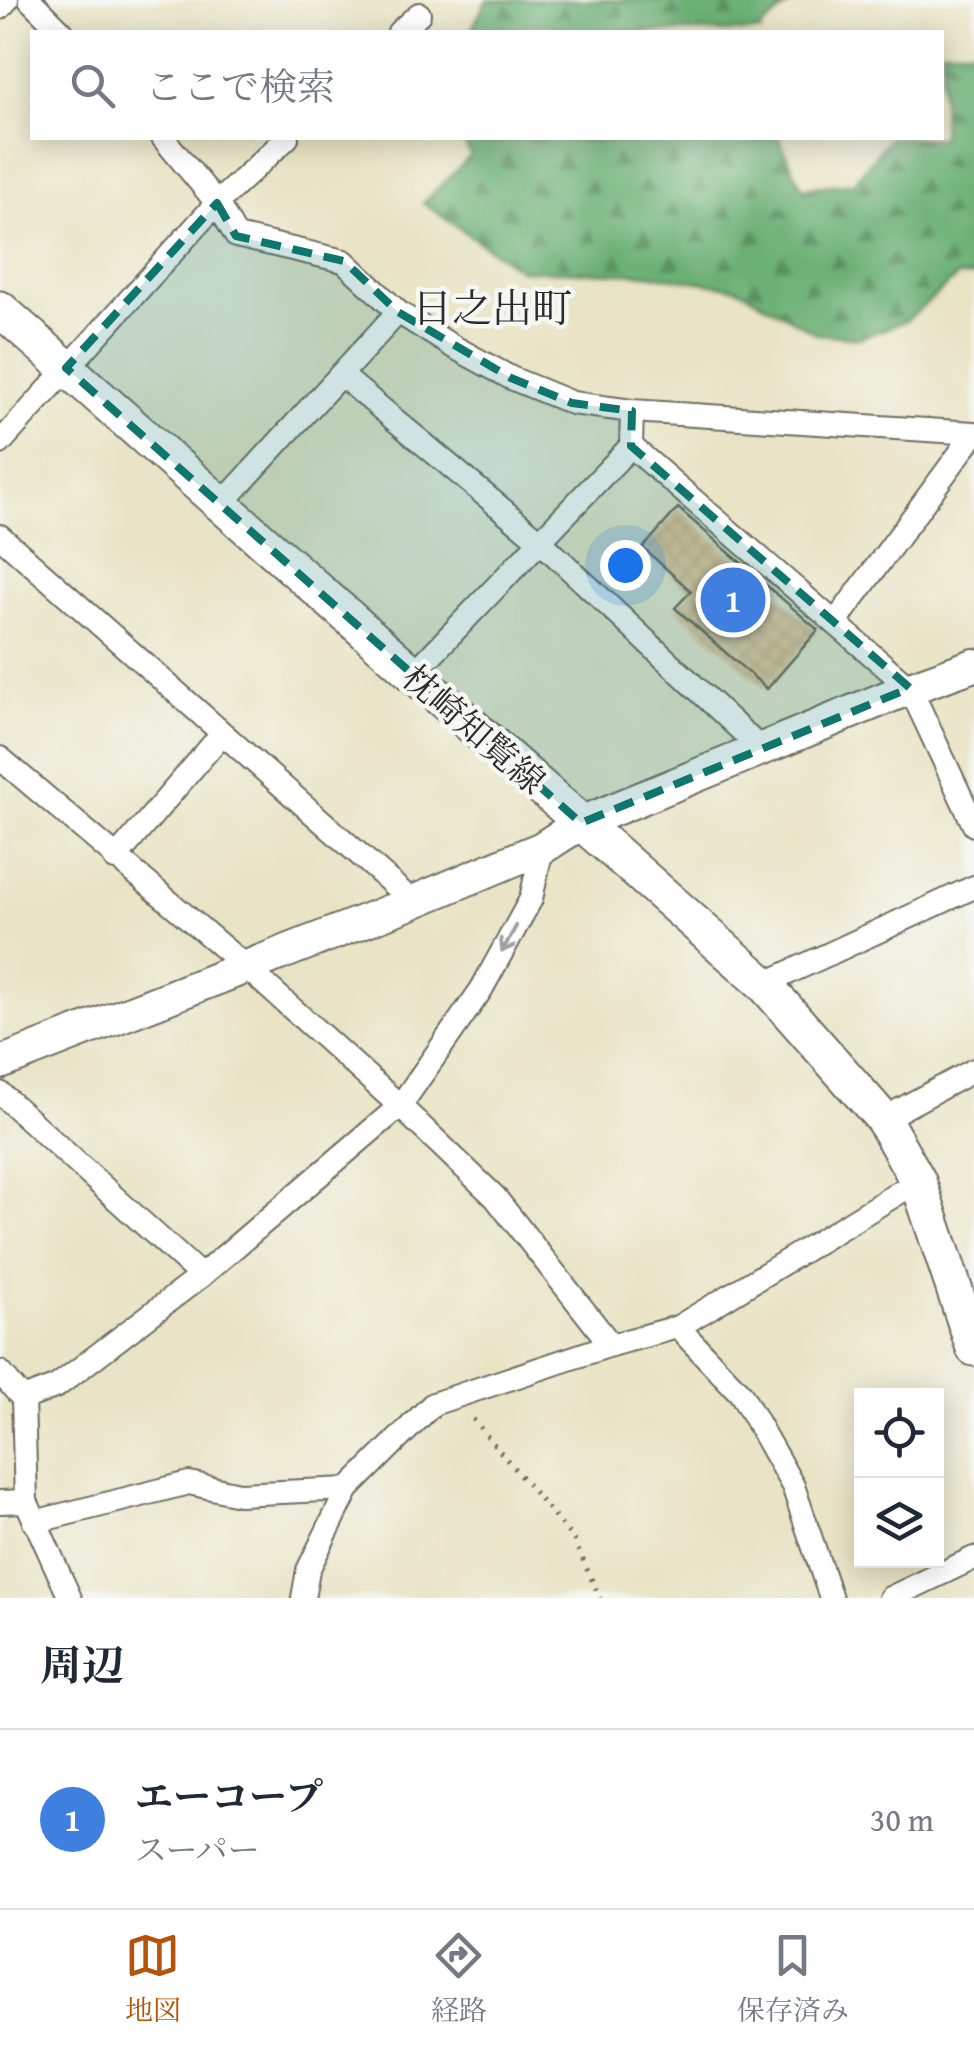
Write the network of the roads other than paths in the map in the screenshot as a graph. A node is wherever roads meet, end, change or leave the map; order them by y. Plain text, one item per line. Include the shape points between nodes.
1 (8, 0) edge
2 (30, 0) edge
3 (0, 8) edge
4 (419, 14) dead end
5 (60, 30) edge
6 (401, 30) edge
7 (165, 140) edge
8 (286, 140) edge
9 (218, 203) junction
10 (0, 310) edge
11 (398, 312) junction
12 (66, 368) junction
13 (340, 375) junction
14 (632, 411) junction
15 (974, 433) edge
16 (0, 442) edge
17 (631, 446) junction
18 (222, 505) junction
19 (0, 536) edge
20 (539, 540) junction
21 (835, 623) junction
22 (974, 665) edge
23 (412, 674) junction
24 (910, 688) junction
25 (221, 735) junction
26 (761, 750) junction
27 (0, 758) edge
28 (581, 823) junction
29 (974, 825) edge
30 (542, 848) junction
31 (115, 859) junction
32 (974, 887) edge
33 (413, 902) junction
34 (246, 967) junction
35 (764, 984) junction
36 (0, 1063) edge
37 (974, 1070) edge
38 (0, 1094) edge
39 (400, 1106) junction
40 (884, 1119) junction
41 (918, 1181) junction
42 (201, 1276) junction
43 (678, 1327) junction
44 (611, 1345) junction
45 (974, 1348) edge
46 (0, 1372) edge
47 (23, 1399) junction
48 (348, 1488) junction
49 (0, 1502) edge
50 (30, 1512) junction
51 (974, 1558) edge
52 (70, 1598) edge
53 (303, 1598) edge
54 (831, 1598) edge
55 (890, 1598) edge

1 - 3 street
2 - 5 street
4 - 6 street
7 - 9 street
8 - 9 street
9 - 11 street via 236,236 344,261
9 - 12 street
10 - 12 main road, 枕崎知覧線
11 - 13 street
11 - 14 street via 511,378 572,403
12 - 16 street
12 - 18 main road, 枕崎知覧線
13 - 18 street
13 - 20 street
14 - 15 street
14 - 17 street
15 - 21 street
17 - 20 street
17 - 21 street
18 - 23 main road, 枕崎知覧線
19 - 25 street
20 - 23 street
20 - 26 street
21 - 24 street
22 - 24 street
23 - 28 main road, 枕崎知覧線
24 - 26 street
24 - 29 street
25 - 31 street
25 - 33 street
26 - 28 street
27 - 31 street
28 - 30 street
28 - 35 main road, 枕崎知覧線
30 - 33 street
30 -> 39 street via 531,899 481,990
31 - 34 street
32 - 35 street
33 - 34 street
34 - 36 street
34 - 39 street
35 - 40 main road, 枕崎知覧線
37 - 40 street
38 - 42 street
39 - 42 street
39 - 44 street via 495,1196
40 - 41 main road, 枕崎知覧線
41 - 43 street
41 - 45 main road, 枕崎知覧線
42 - 47 street via 58,1386
43 - 44 street
43 - 54 street via 741,1394 793,1486
44 - 48 street via 433,1404
46 - 47 street
47 - 50 street
48 - 50 street via 239,1494 189,1483
48 - 53 street via 308,1570
49 - 50 street
50 - 52 street
51 - 55 street

